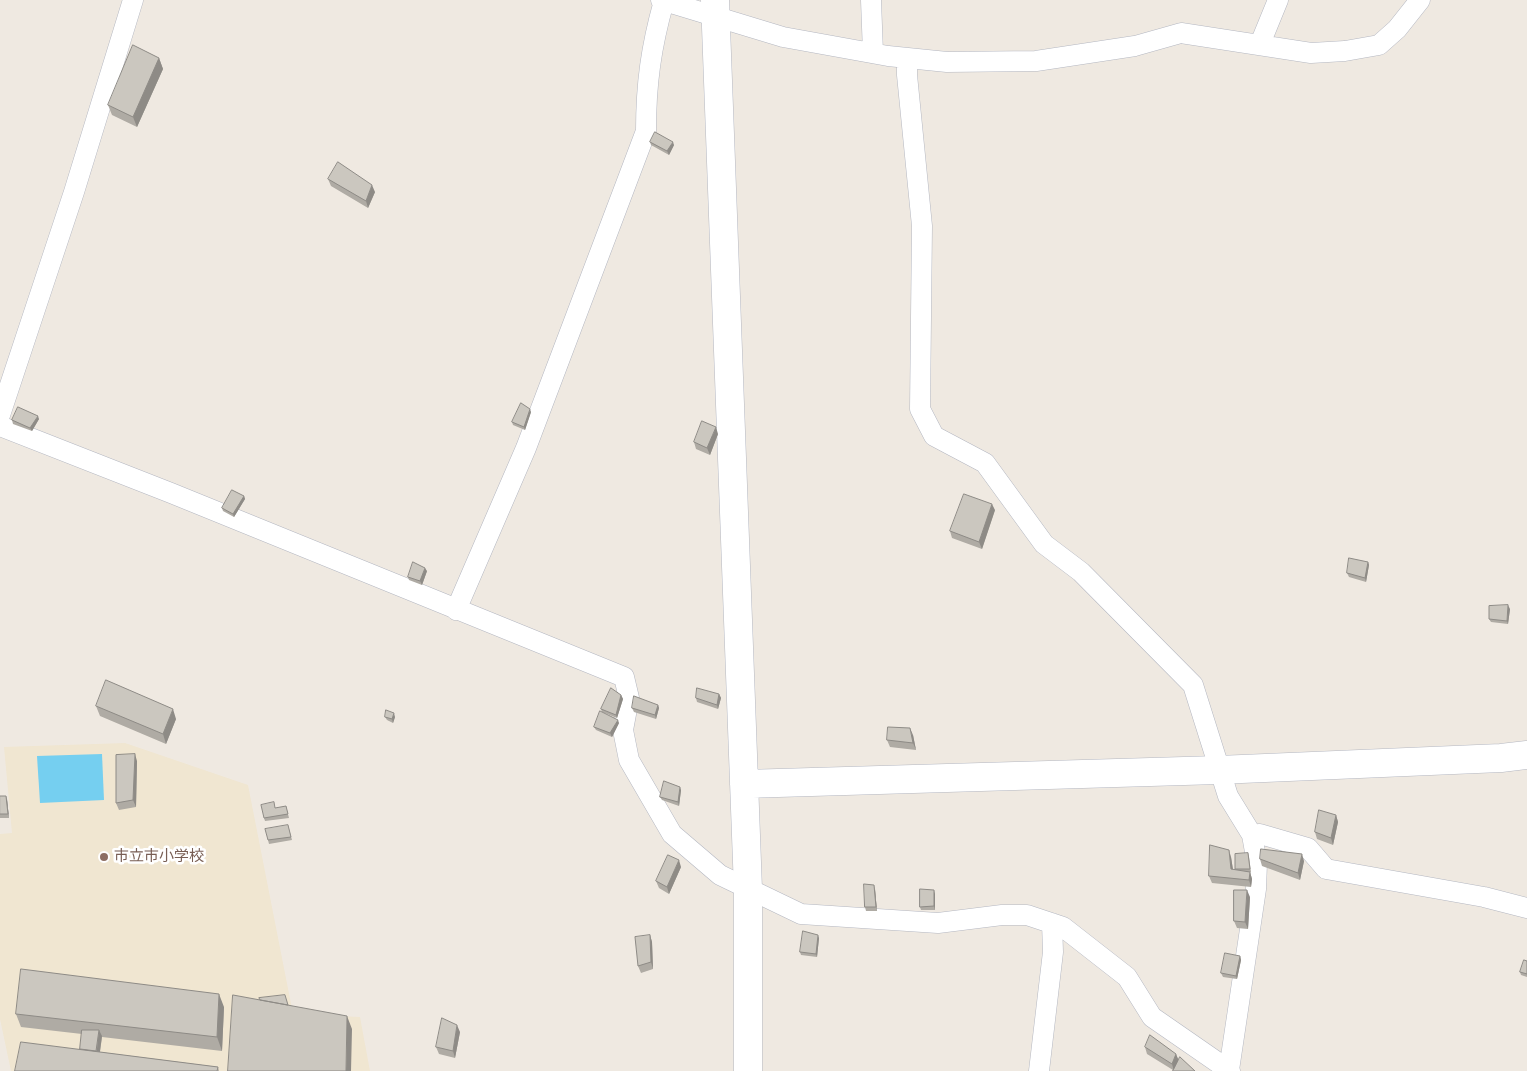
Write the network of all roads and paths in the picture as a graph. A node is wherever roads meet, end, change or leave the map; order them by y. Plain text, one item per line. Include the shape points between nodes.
1 (133, 0) edge
2 (871, 0) edge
3 (1278, 0) edge
4 (1420, 0) edge
5 (663, 1) edge
6 (715, 8) edge
7 (1260, 44) junction
8 (873, 53) junction
9 (907, 58) junction
10 (0, 415) edge
11 (0, 426) edge
12 (456, 610) junction
13 (1527, 755) edge
14 (1218, 770) junction
15 (744, 784) junction
16 (1252, 835) junction
17 (748, 889) junction
18 (1527, 908) edge
19 (1052, 922) junction
20 (1230, 1070) edge
21 (748, 1071) edge
22 (1040, 1071) edge

1 - 10 street
2 - 8 street
3 - 7 street
4 - 7 street via 1397,29 1379,45 1311,53
5 - 6 street
5 - 12 street via 646,90 646,131 526,448
6 - 8 street via 783,37
6 - 15 street
7 - 9 street via 1182,33 1135,46 1036,61 947,62
8 - 9 street
9 - 14 street via 922,226 920,409 934,436 985,463 1044,544 1081,572 1193,684
11 - 12 street
12 - 17 street via 624,677 629,698 623,730 629,760 672,834 711,869
13 - 14 street
14 - 15 street
14 - 16 street via 1228,796
15 - 17 street
16 - 18 street via 1260,834 1308,848 1326,869 1484,897
16 - 20 street via 1256,889
17 - 19 street via 801,914 938,923 1027,915
17 - 21 street
19 - 20 street via 1127,977 1152,1017
19 - 22 street via 1053,952

